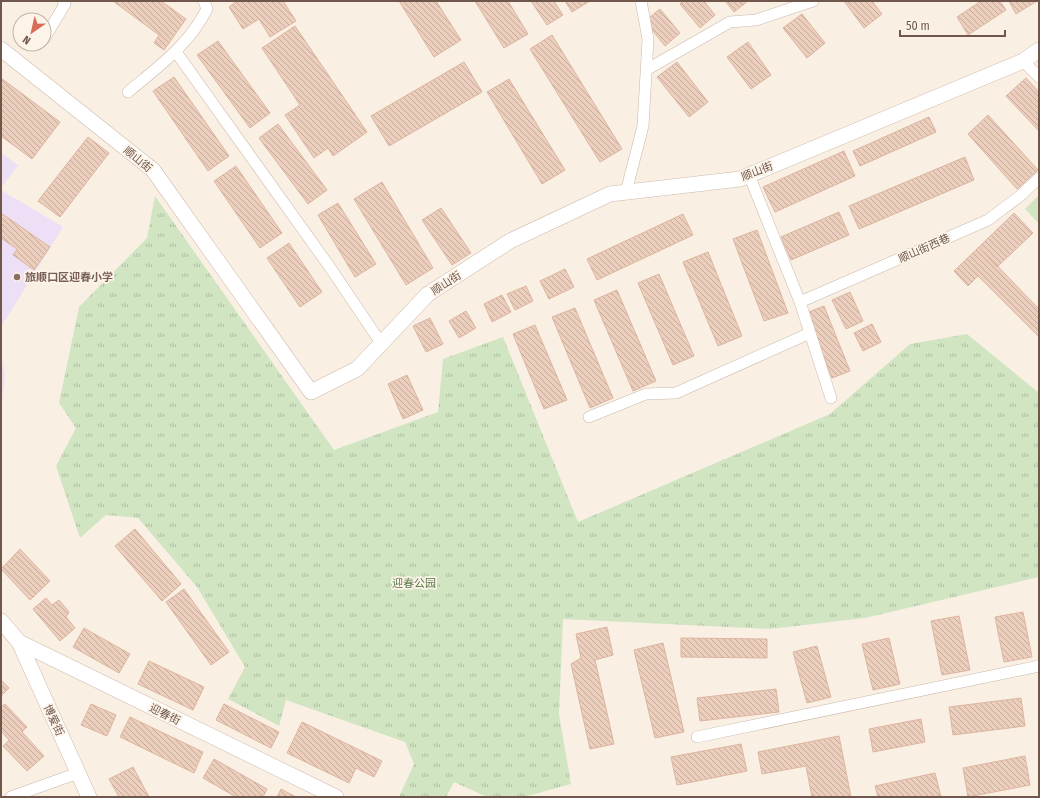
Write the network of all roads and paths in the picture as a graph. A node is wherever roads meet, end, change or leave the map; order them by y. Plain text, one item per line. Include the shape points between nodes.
1 (62, 1) edge
2 (204, 1) edge
3 (641, 1) edge
4 (813, 1) edge
5 (52, 26) edge
6 (1, 49) edge
7 (1039, 50) edge
8 (176, 52) junction
9 (1023, 61) junction
10 (646, 70) junction
11 (1039, 77) edge
12 (128, 92) dead end
13 (749, 175) junction
14 (1039, 178) edge
15 (626, 192) junction
16 (800, 302) junction
17 (810, 333) junction
18 (381, 343) junction
19 (831, 398) dead end
20 (589, 417) dead end
21 (1, 621) edge
22 (19, 642) junction
23 (1039, 666) edge
24 (697, 737) dead end
25 (78, 774) junction
26 (10, 797) edge
27 (89, 797) edge
28 (336, 797) edge

1 - 5 street via 65,4
2 - 8 street via 206,9 200,22
3 - 10 street via 648,39
4 - 10 street via 756,20 730,22
6 - 18 street, 顺山街 via 153,170 311,392 357,369
7 - 9 street, 顺山街
8 - 12 street
8 - 18 street
9 - 11 street
9 - 13 street, 顺山街
10 - 15 street via 643,126
13 - 15 street, 顺山街 via 740,179
13 - 16 street
14 - 16 street, 顺山街西巷 via 988,220
15 - 18 street, 顺山街 via 610,194 510,241 428,294
16 - 17 street
17 - 19 street
17 - 20 street via 676,393 646,394
21 - 22 street, 迎春街
22 - 25 street, 博爱街
22 - 28 street, 迎春街
23 - 24 street
25 - 26 street
25 - 27 street, 博爱街

